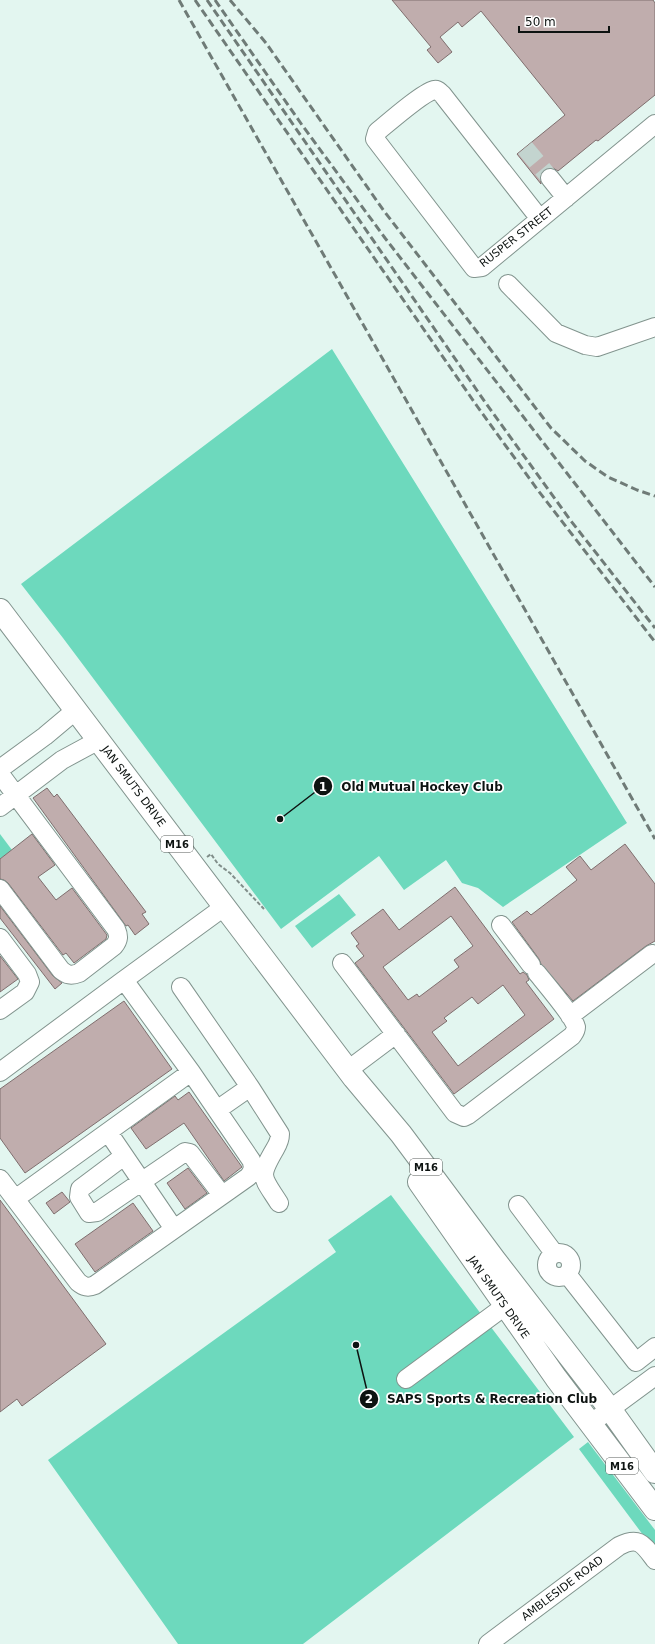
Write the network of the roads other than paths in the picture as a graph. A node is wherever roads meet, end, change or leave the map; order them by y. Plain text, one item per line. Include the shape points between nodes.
1 (655, 124) edge
2 (550, 178) tunnel mouth
3 (566, 198) junction
4 (540, 219) junction
5 (508, 284) dead end
6 (655, 326) edge
7 (0, 610) edge
8 (76, 710) junction
9 (99, 740) junction
10 (0, 769) edge
11 (0, 774) edge
12 (16, 795) junction
13 (0, 807) edge
14 (0, 889) edge
15 (224, 907) junction
16 (501, 925) dead end
17 (0, 938) edge
18 (652, 954) dead end
19 (342, 963) dead end
20 (124, 980) junction
21 (180, 987) dead end
22 (0, 1010) edge
23 (570, 1016) junction
24 (396, 1034) junction
25 (0, 1072) edge
26 (191, 1072) junction
27 (351, 1074) junction
28 (250, 1087) junction
29 (217, 1110) junction
30 (108, 1132) junction
31 (124, 1156) junction
32 (0, 1178) edge
33 (142, 1182) junction
34 (222, 1195) junction
35 (16, 1199) junction
36 (279, 1203) dead end
37 (518, 1205) dead end
38 (174, 1229) junction
39 (505, 1306) junction
40 (655, 1347) edge
41 (655, 1376) edge
42 (406, 1379) dead end
43 (610, 1409) junction
44 (590, 1424) junction
45 (655, 1472) edge
46 (655, 1509) edge
47 (655, 1560) edge
48 (488, 1644) edge

1 - 3 street, RUSPER STREET
2 - 3 street
3 - 4 street, RUSPER STREET
4 - 4 street, RUSPER STREET via 482,267 474,268 375,139 377,132 417,100 437,90
5 - 6 street via 556,333 585,346 597,347
7 - 8 main road, JAN SMUTS DRIVE / M16
8 - 9 main road, JAN SMUTS DRIVE / M16
8 - 10 street
9 - 12 street via 62,760
9 - 15 main road, JAN SMUTS DRIVE / M16
11 - 12 street
12 - 13 street
12 - 14 street via 116,929 119,934 118,941 79,973 66,974
15 - 20 street
15 - 27 main road, JAN SMUTS DRIVE / M16
16 - 23 street
17 - 22 street via 30,982 25,992
18 - 23 street
19 - 24 street
20 - 25 street
20 - 26 street
21 - 28 street
23 - 24 street via 576,1027 572,1036 464,1117 455,1113
24 - 27 street
26 - 29 street
26 - 30 street
27 - 39 main road, JAN SMUTS DRIVE / M16 via 394,1145
27 - 43 main road, JAN SMUTS DRIVE / M16 via 401,1134
28 - 29 street
28 - 36 street via 280,1134 279,1142 263,1173 266,1183
29 - 34 street via 253,1166 248,1177
30 - 31 street
30 - 35 street
31 - 33 street
31 - 33 street via 80,1189 79,1197 86,1210 92,1214 97,1212
32 - 35 street
33 - 34 street via 188,1152
33 - 38 street
34 - 38 street
35 - 38 street via 83,1286 95,1285
37 - 40 street via 554,1253 561,1252 567,1255 571,1261 571,1268 567,1274 636,1362
39 - 42 street
39 - 44 main road, JAN SMUTS DRIVE / M16
41 - 43 street
43 - 44 street
43 - 45 main road, JAN SMUTS DRIVE / M16
44 - 46 main road, JAN SMUTS DRIVE / M16
47 - 48 street, AMBLESIDE ROAD via 639,1542 629,1540

